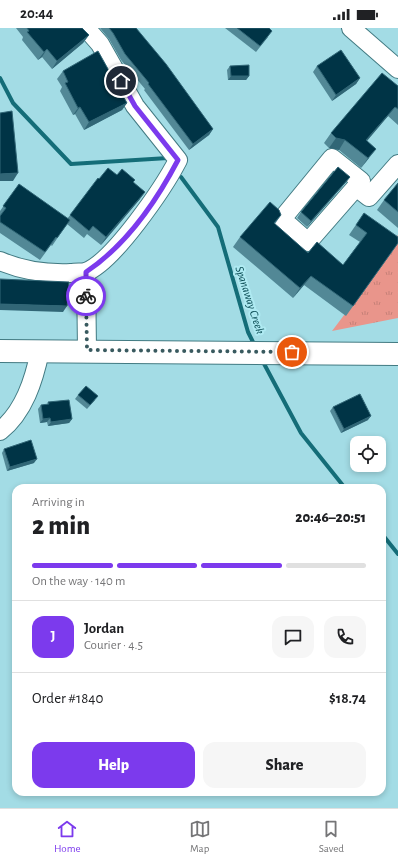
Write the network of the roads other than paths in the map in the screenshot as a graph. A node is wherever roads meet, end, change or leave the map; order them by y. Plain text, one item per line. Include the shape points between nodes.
1 (86, 28) edge
2 (351, 28) edge
3 (398, 69) edge
4 (398, 164) edge
5 (362, 192) junction
6 (0, 261) edge
7 (86, 272) junction
8 (87, 350) junction
9 (0, 351) edge
10 (40, 351) junction
11 (398, 354) edge
12 (0, 431) edge

1 - 7 street via 100,44 135,106 178,160 152,203 130,230 101,262
2 - 3 street
4 - 5 street
5 - 5 street via 361,181 332,158 282,219 308,242
6 - 7 street via 32,271
7 - 8 street
8 - 10 main road
8 - 11 main road
9 - 10 main road
10 - 12 street via 34,380 10,423

